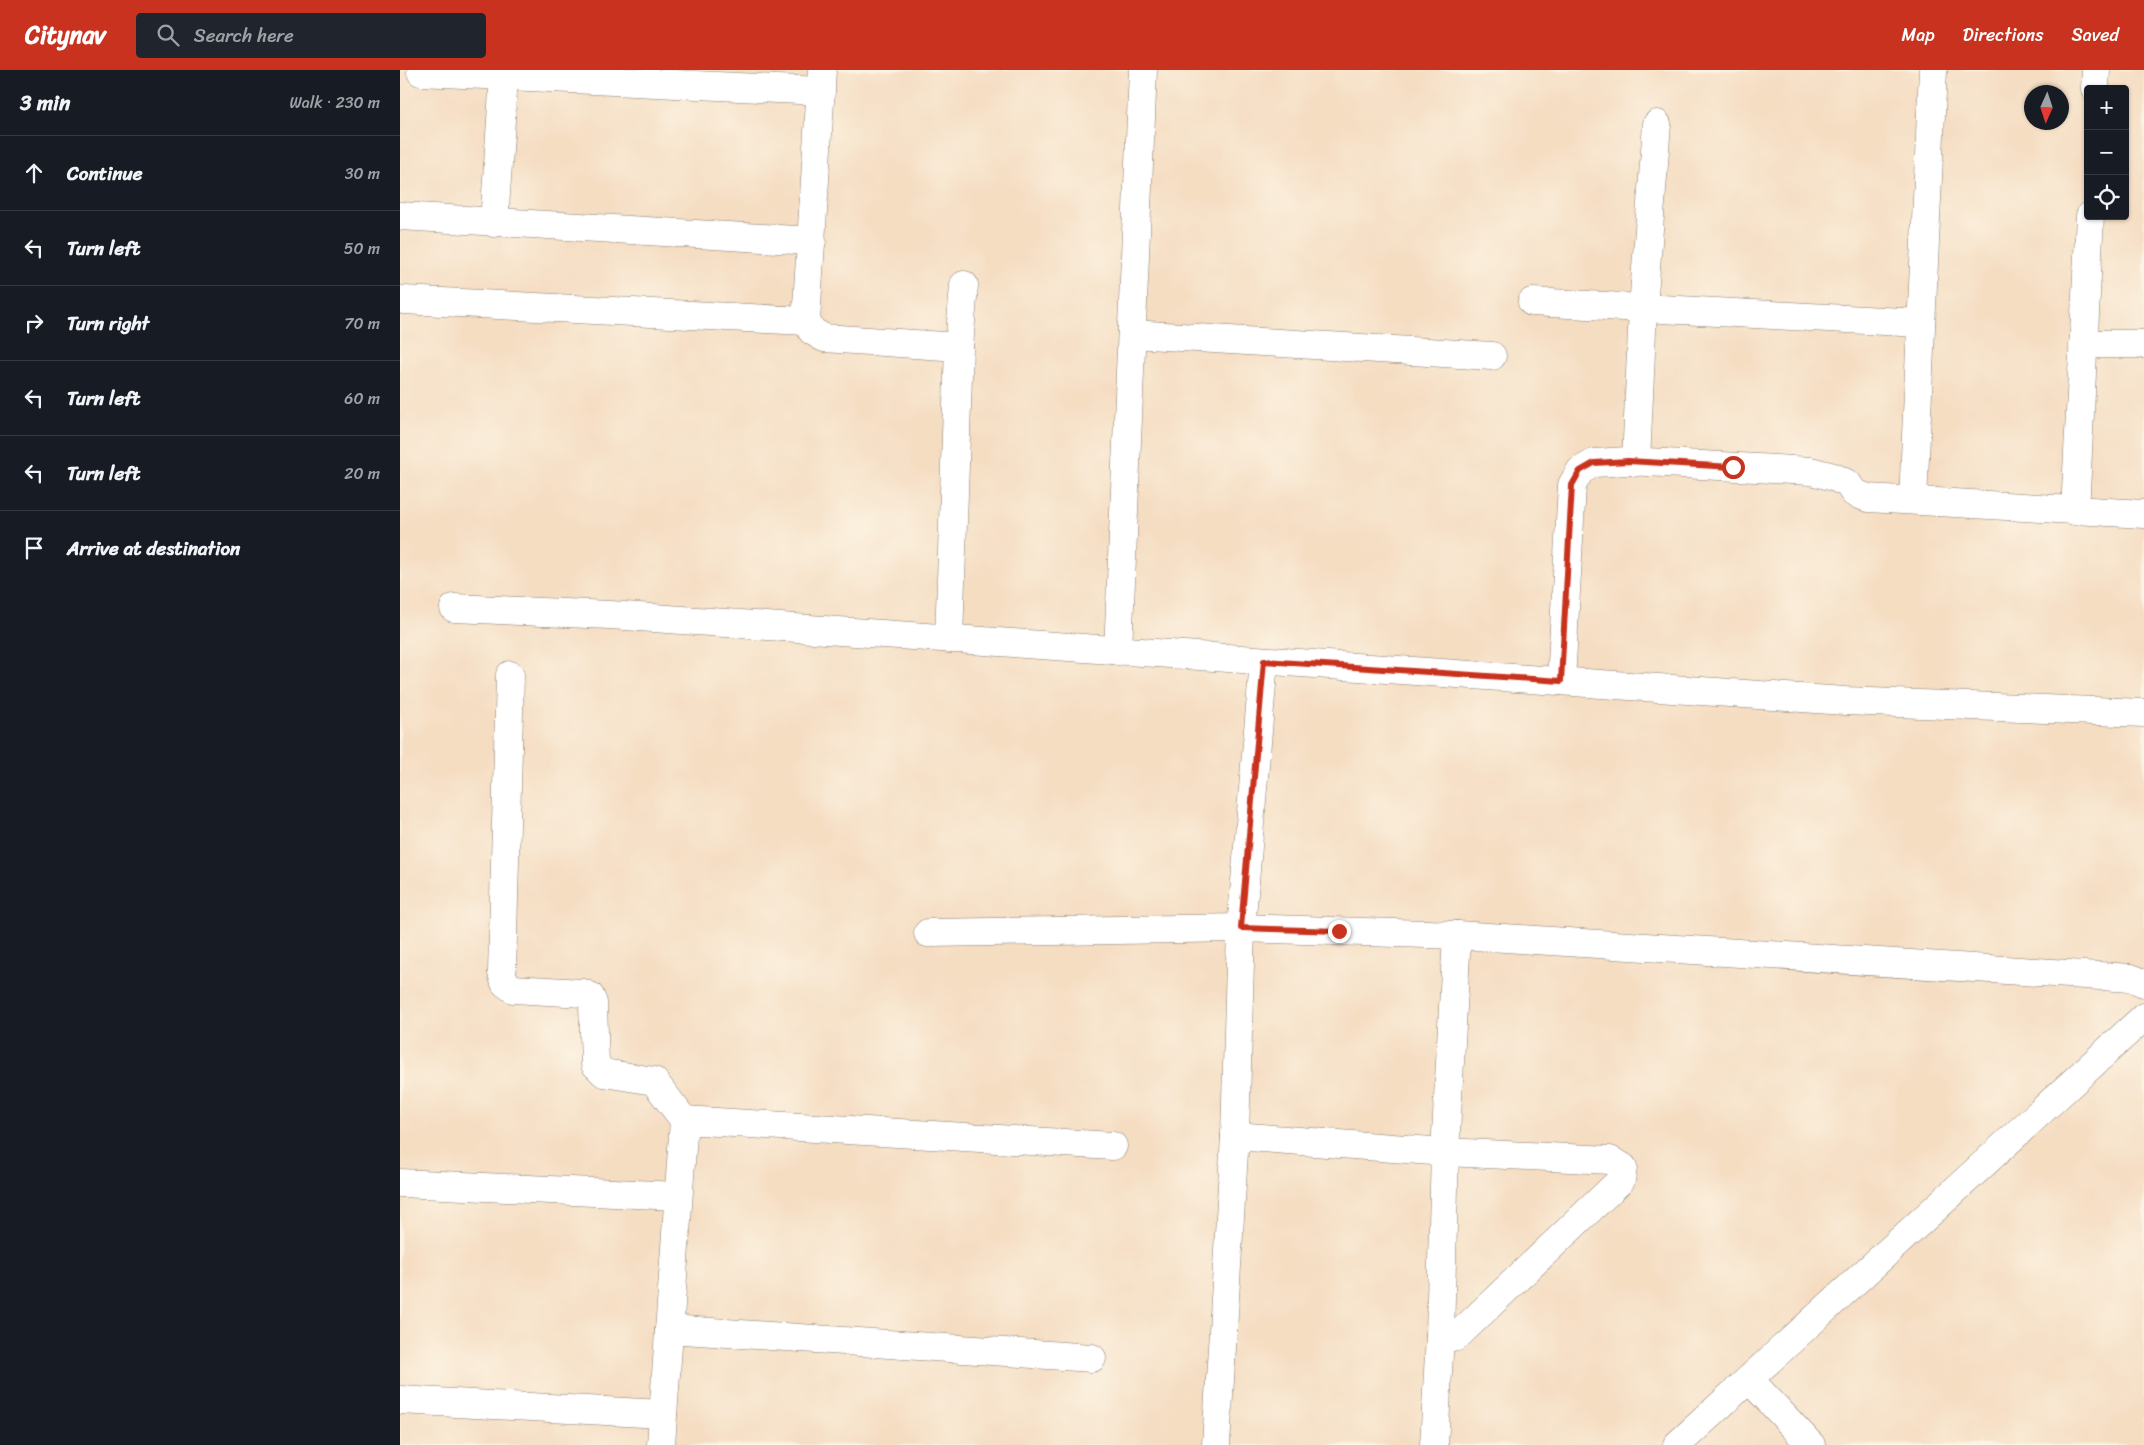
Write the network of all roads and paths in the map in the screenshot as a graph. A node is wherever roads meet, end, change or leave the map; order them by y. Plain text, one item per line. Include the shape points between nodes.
1 (1143, 70) edge
2 (1933, 70) edge
3 (2096, 70) edge
4 (421, 72) dead end
5 (504, 76) junction
6 (821, 80) edge
7 (2095, 85) edge
8 (1657, 124) dead end
9 (400, 216) edge
10 (2090, 220) edge
11 (494, 223) junction
12 (812, 241) junction
13 (964, 285) dead end
14 (403, 300) dead end
15 (1532, 302) dead end
16 (1643, 308) junction
17 (806, 321) junction
18 (1921, 323) junction
19 (1132, 334) junction
20 (2084, 344) junction
21 (2144, 344) edge
22 (959, 347) junction
23 (1492, 356) dead end
24 (1636, 462) junction
25 (1913, 500) junction
26 (2075, 511) junction
27 (2144, 514) edge
28 (454, 608) dead end
29 (949, 639) junction
30 (1118, 651) junction
31 (1264, 661) junction
32 (510, 675) dead end
33 (1561, 681) junction
34 (2144, 713) edge
35 (1241, 928) junction
36 (928, 933) dead end
37 (1457, 935) junction
38 (2144, 983) edge
39 (2144, 1017) edge
40 (684, 1120) junction
41 (1235, 1136) junction
42 (1113, 1146) dead end
43 (1445, 1152) junction
44 (400, 1183) edge
45 (678, 1196) junction
46 (669, 1329) junction
47 (1440, 1335) junction
48 (1092, 1358) dead end
49 (1748, 1379) junction
50 (400, 1400) edge
51 (663, 1414) junction
52 (661, 1445) edge
53 (1216, 1445) edge
54 (1434, 1445) edge
55 (1677, 1445) edge
56 (1811, 1445) edge

1 - 19 street
2 - 18 street
3 - 7 street
4 - 5 street
5 - 6 street
5 - 11 street
6 - 12 street
8 - 16 street
9 - 11 street
10 - 20 street
11 - 12 street
12 - 17 street
13 - 22 street
14 - 17 street
15 - 16 street
16 - 18 street
16 - 24 street
17 - 22 street via 812,331 824,338
18 - 25 street
19 - 23 street
19 - 30 street
20 - 21 street
20 - 26 street
22 - 29 street
24 - 25 street via 1811,471 1834,477 1848,484 1854,493 1868,498
24 - 33 street via 1594,463 1580,471 1572,485
25 - 26 street
26 - 27 street
28 - 29 street via 610,615
29 - 30 street
30 - 31 street
31 - 33 street
31 - 35 street
32 - 40 street via 502,972 505,983 513,989 590,996 595,1064 599,1070 654,1081
33 - 34 street via 1845,701
35 - 36 street
35 - 37 street
35 - 41 street
37 - 38 street via 2131,978
37 - 43 street
39 - 49 street
40 - 42 street
40 - 45 street
41 - 43 street
41 - 53 street
43 - 47 street
43 - 47 street via 1610,1160 1622,1167 1621,1180 1456,1337
44 - 45 street
45 - 46 street
46 - 48 street
46 - 51 street
47 - 54 street
49 - 55 street
49 - 56 street
50 - 51 street
51 - 52 street

